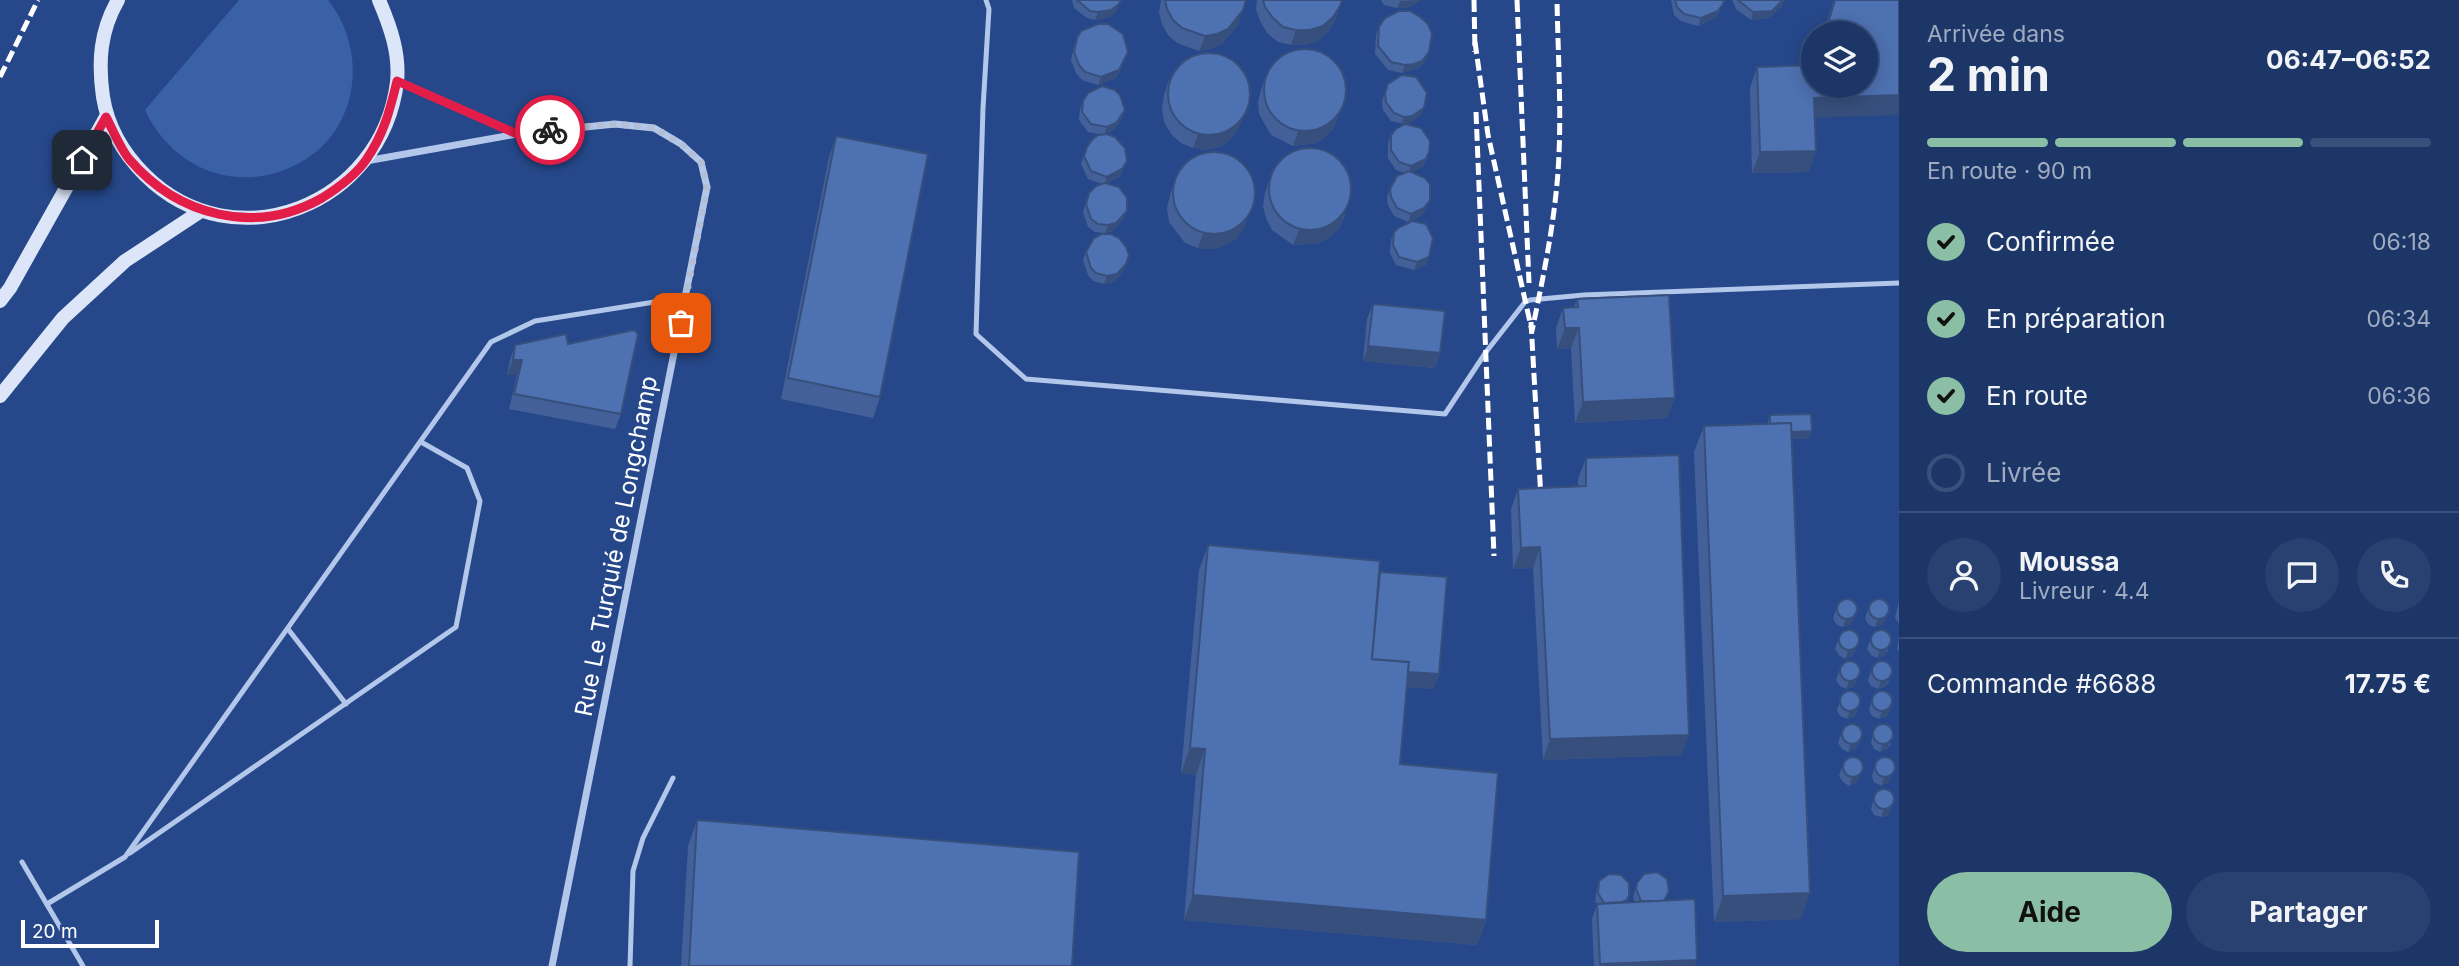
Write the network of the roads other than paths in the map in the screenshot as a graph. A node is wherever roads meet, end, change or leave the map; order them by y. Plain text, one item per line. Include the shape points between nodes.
1 (118, 0) edge
2 (379, 0) edge
3 (986, 0) edge
4 (397, 81) junction
5 (106, 117) junction
6 (517, 134) junction
7 (365, 162) junction
8 (201, 211) junction
9 (1899, 283) edge
10 (686, 297) junction
11 (0, 300) edge
12 (0, 396) edge
13 (421, 442) junction
14 (288, 629) junction
15 (346, 704) junction
16 (673, 778) dead end
17 (125, 857) junction
18 (22, 862) dead end
19 (47, 904) junction
20 (83, 966) edge
21 (552, 966) edge
22 (630, 966) edge

1 - 5 main road via 108,18 99,68
2 - 4 main road via 393,35
3 - 9 lane via 976,334 1026,379 1444,414 1486,352 1530,300
4 - 6 street, Rue Le Turquié de Longchamp
4 - 7 main road via 387,124
5 - 8 main road via 128,158 160,190
5 - 11 main road
6 - 7 street, Rue Le Turquié de Longchamp
6 - 10 street, Rue Le Turquié de Longchamp via 615,124 654,128 701,162 707,187
7 - 8 main road via 340,187 308,205 273,216 237,218
8 - 12 main road via 125,261 63,318
10 - 13 lane via 535,321 491,342
10 - 21 street, Rue Le Turquié de Longchamp
13 - 14 lane
13 - 15 lane via 467,468 480,501 456,627
14 - 15 lane
14 - 17 lane
15 - 17 lane
16 - 22 lane via 643,838 633,871
17 - 19 lane
18 - 19 lane
19 - 20 lane

